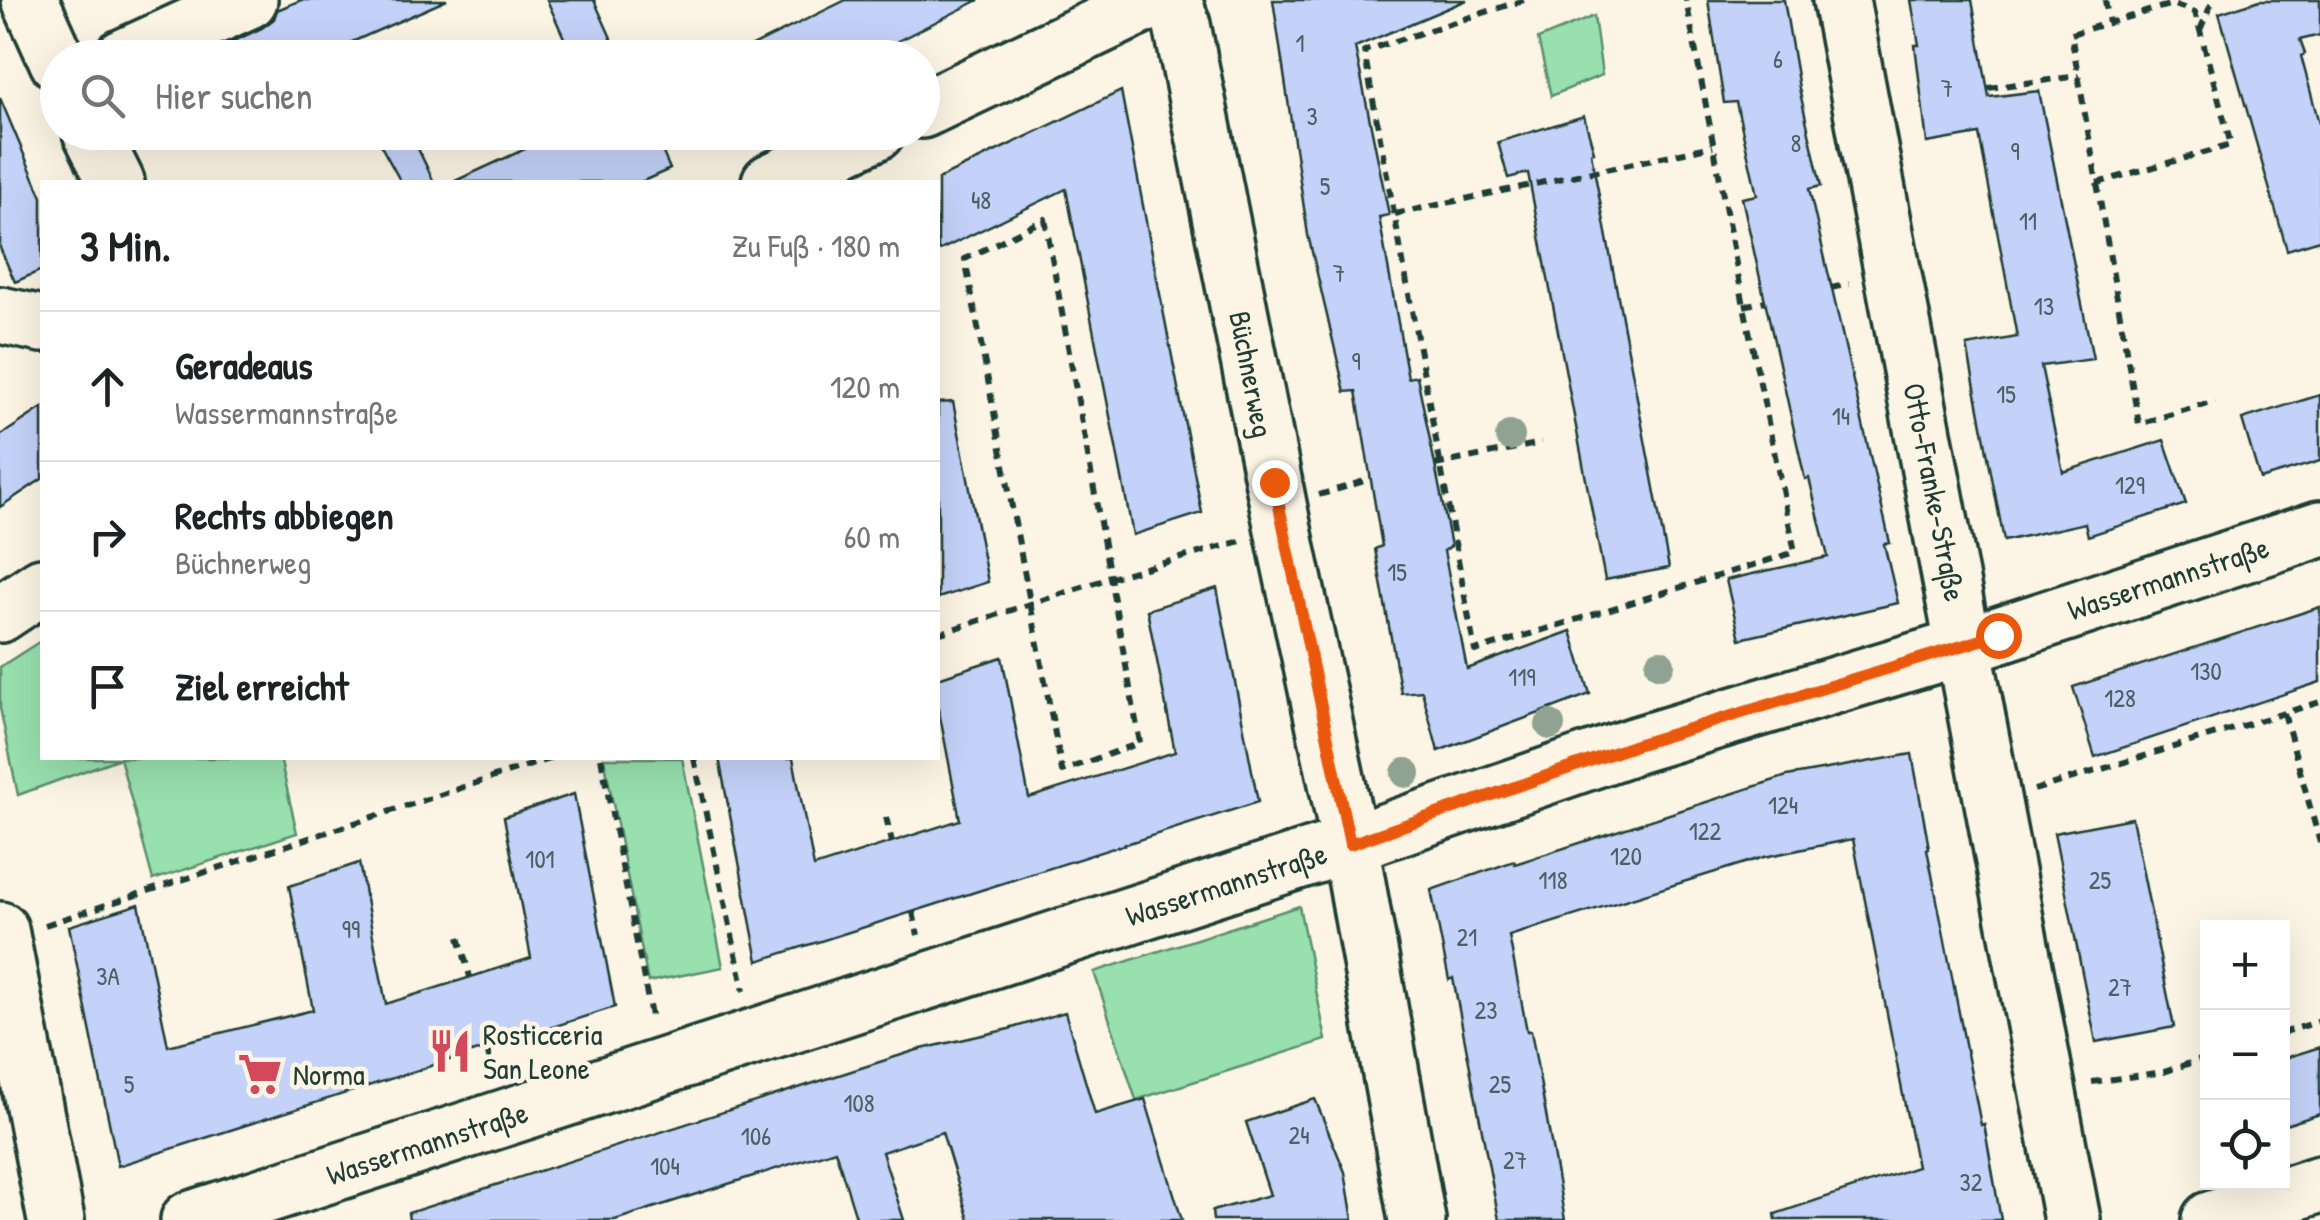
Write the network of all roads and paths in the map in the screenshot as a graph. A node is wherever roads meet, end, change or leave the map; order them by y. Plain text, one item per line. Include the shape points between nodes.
1 (30, 0) edge
2 (249, 0) edge
3 (1154, 0) edge
4 (1172, 0) edge
5 (1524, 0) edge
6 (1686, 0) edge
7 (1842, 0) edge
8 (2105, 0) edge
9 (2212, 0) edge
10 (2108, 23) junction
11 (2200, 30) junction
12 (48, 40) edge
13 (161, 40) edge
14 (2079, 76) junction
15 (1988, 88) dead end
16 (940, 101) edge
17 (1713, 146) junction
18 (100, 150) edge
19 (838, 150) edge
20 (115, 180) edge
21 (774, 180) edge
22 (2097, 184) junction
23 (1396, 214) junction
24 (1765, 300) dead end
25 (1744, 306) junction
26 (0, 315) edge
27 (40, 324) edge
28 (2215, 402) dead end
29 (1541, 443) dead end
30 (1438, 464) junction
31 (1371, 479) dead end
32 (1319, 494) dead end
33 (2320, 529) edge
34 (1246, 539) dead end
35 (1110, 578) junction
36 (40, 587) edge
37 (1032, 606) junction
38 (0, 614) edge
39 (940, 633) edge
40 (1965, 646) junction
41 (2320, 702) edge
42 (2284, 714) junction
43 (546, 760) edge
44 (601, 760) edge
45 (694, 760) edge
46 (2028, 792) dead end
47 (886, 817) dead end
48 (892, 842) dead end
49 (2320, 843) edge
50 (1350, 844) junction
51 (912, 912) dead end
52 (19, 928) edge
53 (460, 937) dead end
54 (920, 940) dead end
55 (470, 977) dead end
56 (745, 996) dead end
57 (2320, 1021) edge
58 (653, 1025) dead end
59 (2290, 1030) edge
60 (487, 1049) dead end
61 (2200, 1060) edge
62 (493, 1076) dead end
63 (2084, 1083) dead end
64 (2320, 1184) edge
65 (56, 1220) edge
66 (189, 1220) edge
67 (1418, 1220) edge
68 (2072, 1220) edge
69 (2210, 1220) edge

1 - 12 street
2 - 13 street
3 - 16 street
4 - 50 street, Büchnerweg
5 - 23 path via 1364,51
6 - 17 path
7 - 40 street, Otto-Franke-Straße
8 - 10 path
9 - 11 path
10 - 11 path via 2172,4 2195,12
10 - 14 path via 2071,34
11 - 22 path via 2231,144
14 - 15 path
14 - 22 path
17 - 23 path
17 - 25 path
18 - 20 street
19 - 21 street
22 - 28 path via 2140,424
23 - 30 path
24 - 25 path
25 - 30 path via 1795,552 1476,651
26 - 27 street
29 - 30 path
31 - 32 path
33 - 40 street, Wassermannstraße
34 - 35 path
35 - 37 path
35 - 37 path via 1140,744 1062,771
35 - 37 path via 1045,219 965,259
36 - 38 street
37 - 39 path
40 - 50 street, Wassermannstraße via 1636,745
40 - 68 street, Otto-Franke-Straße
41 - 42 path
42 - 46 path
42 - 49 path
43 - 52 path
44 - 58 path
45 - 56 path
47 - 48 path
50 - 66 street, Wassermannstraße
50 - 67 street, Büchnerweg
51 - 54 path
52 - 65 street
53 - 55 path
57 - 59 path
60 - 62 path
61 - 63 path
64 - 69 street

